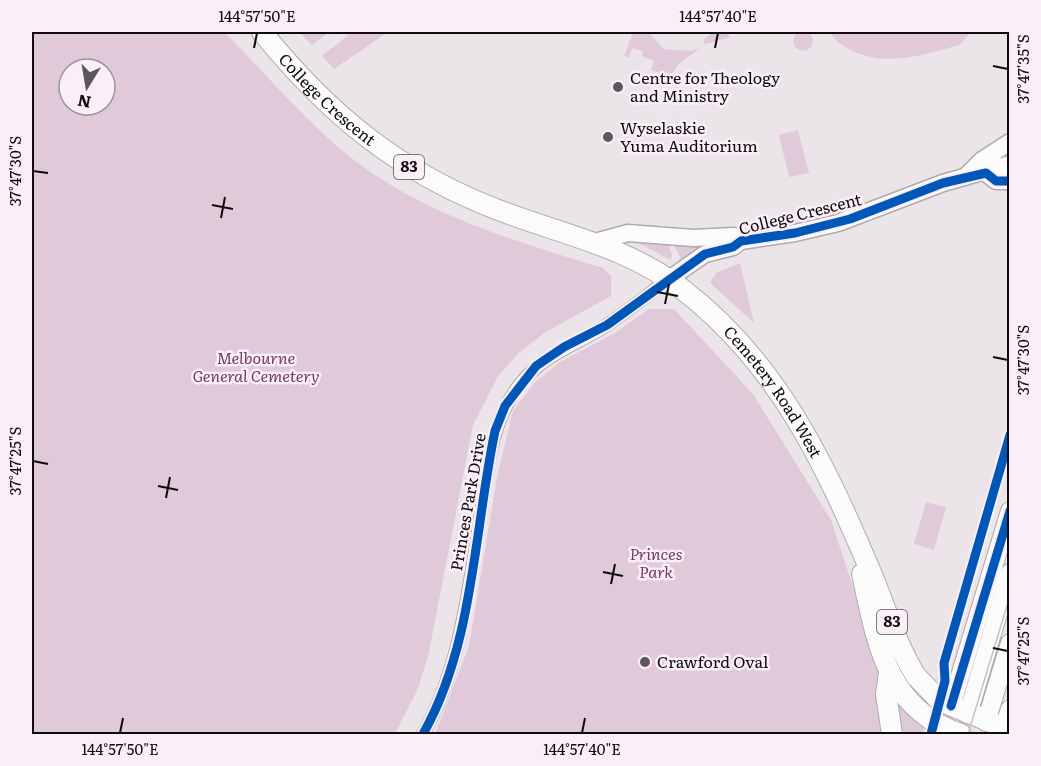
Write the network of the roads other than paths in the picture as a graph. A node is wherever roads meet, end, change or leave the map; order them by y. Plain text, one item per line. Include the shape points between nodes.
1 (262, 32) edge
2 (1010, 142) edge
3 (1010, 164) edge
4 (986, 173) junction
5 (965, 177) junction
6 (1010, 181) edge
7 (741, 241) junction
8 (595, 242) junction
9 (669, 279) junction
10 (1010, 511) edge
11 (851, 524) junction
12 (1010, 573) edge
13 (1010, 643) edge
14 (889, 673) junction
15 (960, 710) junction
16 (999, 726) edge
17 (952, 733) edge
18 (423, 735) edge
19 (892, 735) edge

1 - 8 highway, College Crescent / 83 via 333,111 406,165 485,204
2 - 5 main road, College Crescent
3 - 4 main road, College Crescent
4 - 5 main road, College Crescent
4 - 6 main road, College Crescent via 996,181
5 - 7 main road, College Crescent via 844,221
7 - 8 main road via 734,236 693,238 628,233
7 - 9 main road, College Crescent via 734,247 705,254
8 - 9 highway, College Crescent / 83
9 - 11 highway, Cemetery Road West / 83 via 720,322 779,392 824,465
9 - 18 street, Princes Park Drive via 607,325 546,358 520,383 505,406 492,441 456,649
10 - 15 main road
11 - 14 highway, Cemetery Road West / 83 via 874,627
11 - 15 highway, Cemetery Road West / 83 via 911,669 929,692
12 - 15 main road
13 - 16 main road
14 - 17 highway, Cemetery Road West / 83 via 912,705
14 - 19 highway via 886,694
15 - 16 highway, 83
15 - 17 highway

